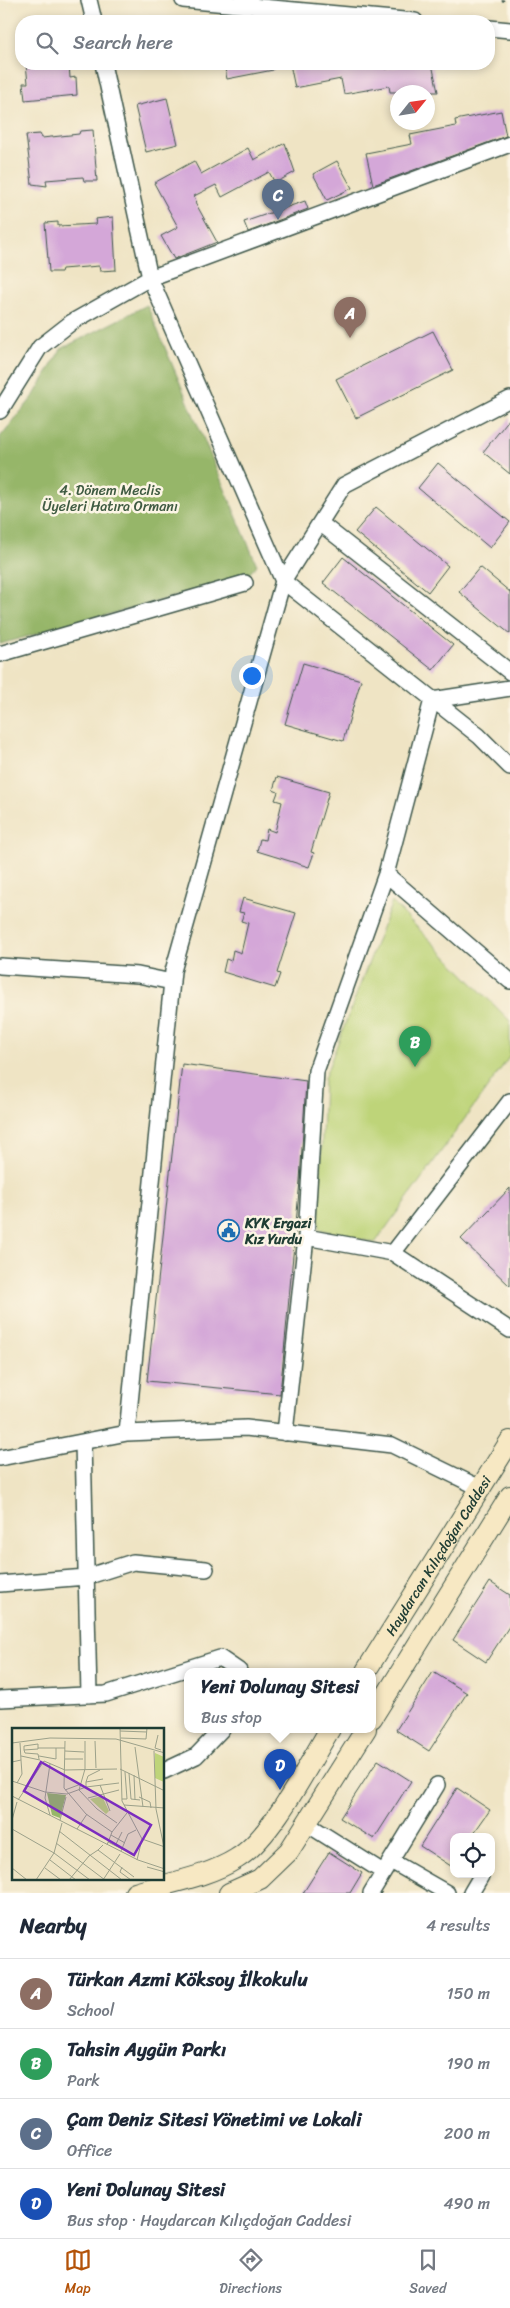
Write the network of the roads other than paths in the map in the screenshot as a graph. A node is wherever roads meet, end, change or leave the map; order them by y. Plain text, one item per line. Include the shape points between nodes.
1 (89, 0) edge
2 (183, 0) edge
3 (93, 15) edge
4 (349, 15) edge
5 (495, 29) edge
6 (510, 30) edge
7 (104, 70) edge
8 (510, 144) edge
9 (150, 278) junction
10 (510, 399) edge
11 (0, 411) edge
12 (320, 523) junction
13 (284, 581) junction
14 (245, 583) dead end
15 (0, 654) edge
16 (510, 672) edge
17 (510, 688) edge
18 (432, 700) junction
19 (510, 767) edge
20 (386, 874) junction
21 (0, 966) edge
22 (510, 981) edge
23 (172, 982) junction
24 (510, 1101) edge
25 (306, 1237) junction
26 (394, 1253) junction
27 (510, 1330) edge
28 (128, 1433) junction
29 (285, 1433) junction
30 (510, 1441) edge
31 (83, 1442) junction
32 (0, 1458) edge
33 (480, 1488) junction
34 (510, 1496) edge
35 (206, 1569) dead end
36 (86, 1577) junction
37 (0, 1584) edge
38 (188, 1668) edge
39 (235, 1668) edge
40 (368, 1668) edge
41 (184, 1669) edge
42 (89, 1695) junction
43 (0, 1699) edge
44 (376, 1712) edge
45 (218, 1733) edge
46 (326, 1733) edge
47 (364, 1733) edge
48 (165, 1771) edge
49 (437, 1785) dead end
50 (307, 1824) junction
51 (240, 1856) junction
52 (387, 1866) junction
53 (480, 1878) edge
54 (262, 1886) edge
55 (135, 1893) edge
56 (229, 1893) edge
57 (371, 1893) edge
58 (447, 1893) edge
59 (471, 1893) edge

1 - 3 street
2 - 4 street
5 - 6 street
7 - 9 street
8 - 9 street
9 - 11 street via 72,322 40,347
9 - 13 street
10 - 12 street via 344,485
12 - 13 street
12 - 16 street
13 - 18 street
13 - 23 street
14 - 15 street
17 - 18 street
18 - 19 street via 479,736
18 - 20 street
20 - 22 street
20 - 25 street via 316,1071
21 - 23 street via 138,975
23 - 28 street
24 - 26 street
25 - 26 street
25 - 29 street
26 - 27 street
28 - 29 street via 246,1428
28 - 31 street
29 - 33 street via 392,1445
30 - 33 main road, Haydarcan Kılıçdoğan Caddesi
31 - 32 street
31 - 36 street
33 - 40 main road, Haydarcan Kılıçdoğan Caddesi
34 - 44 main road
35 - 36 street via 133,1562
36 - 37 street
36 - 42 street
38 - 39 street via 220,1658
41 - 42 street via 106,1694
42 - 43 street
45 - 48 street via 196,1756
46 - 51 main road via 264,1834
47 - 50 main road
49 - 52 street
50 - 52 street
50 - 54 main road
51 - 54 main road
51 - 55 main road via 220,1867
52 - 57 street
52 - 58 street
53 - 59 street
54 - 56 main road

